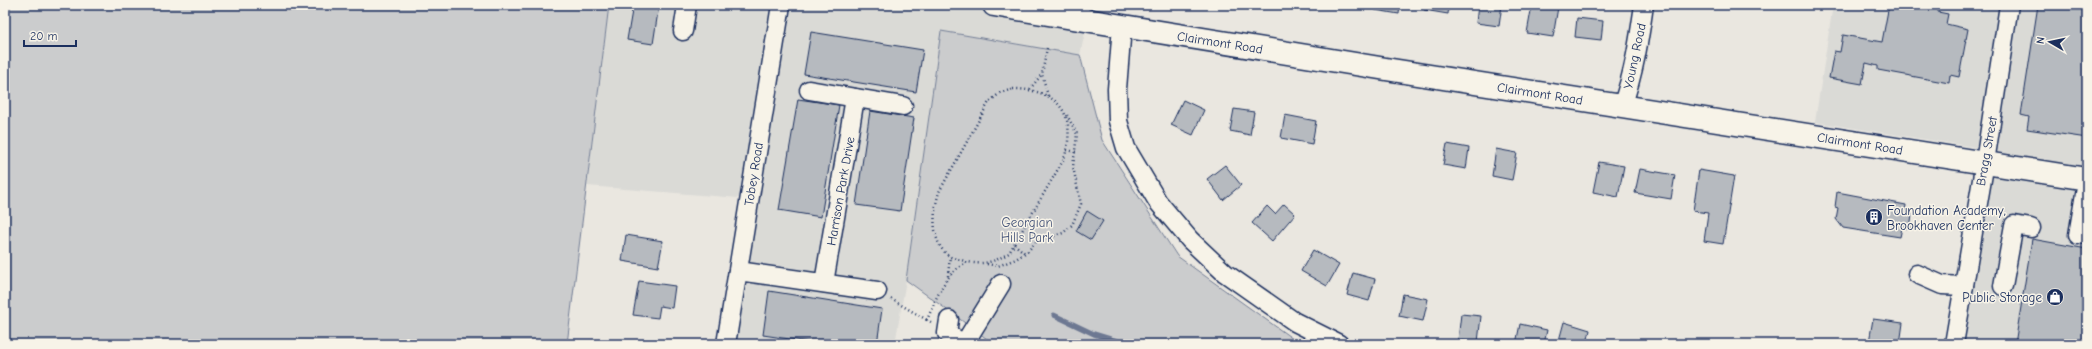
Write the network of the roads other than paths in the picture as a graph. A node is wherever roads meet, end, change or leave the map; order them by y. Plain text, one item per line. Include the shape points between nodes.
1 (687, 5) edge
2 (781, 5) edge
3 (994, 5) edge
4 (1644, 5) edge
5 (2009, 5) edge
6 (1079, 12) edge
7 (1122, 26) junction
8 (682, 31) dead end
9 (809, 90) dead end
10 (855, 98) junction
11 (903, 106) dead end
12 (1622, 106) junction
13 (1985, 162) junction
14 (2087, 180) edge
15 (2031, 228) dead end
16 (2076, 235) edge
17 (738, 271) junction
18 (1917, 274) dead end
19 (824, 283) junction
20 (1001, 284) dead end
21 (1964, 286) junction
22 (2004, 286) dead end
23 (877, 291) road end
24 (948, 327) road end
25 (726, 344) edge
26 (963, 344) edge
27 (1339, 344) edge
28 (1954, 344) edge

1 - 8 street
2 - 17 street, Tobey Road
3 - 6 main road, Clairmont Road
4 - 12 street, Young Road via 1635,64
5 - 13 street, Bragg Street
6 - 7 main road, Clairmont Road
7 - 12 main road, Clairmont Road
7 - 27 street via 1116,89 1118,121 1126,148 1158,202 1190,240 1225,273 1295,322
9 - 10 street
10 - 11 street
10 - 19 street, Harrison Park Drive
12 - 13 main road, Clairmont Road
13 - 14 main road, Clairmont Road
13 - 21 street, Bragg Street
14 - 16 street
15 - 22 street via 2014,225
17 - 19 street
17 - 25 street, Tobey Road
18 - 21 street via 1942,285
19 - 23 street
20 - 26 street
21 - 28 street, Bragg Street
24 - 26 street

